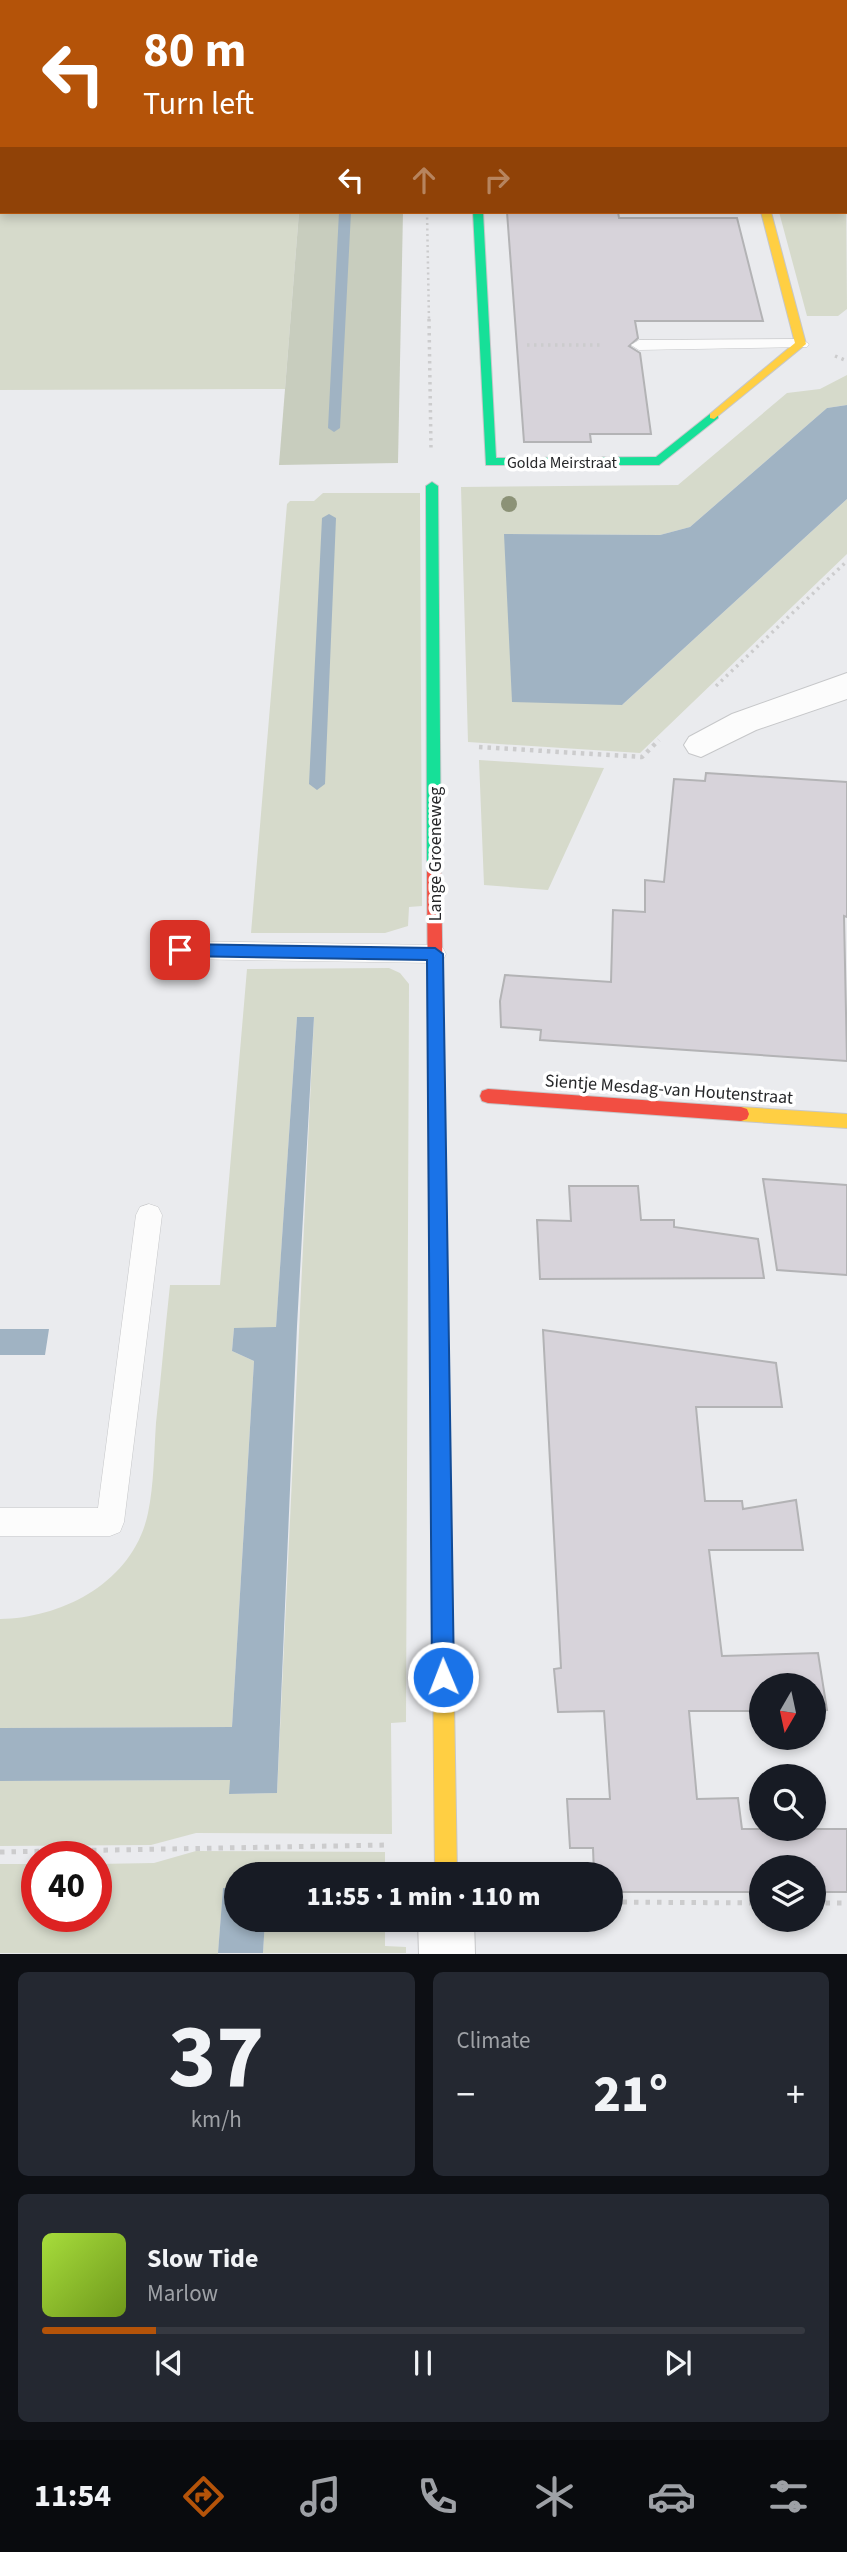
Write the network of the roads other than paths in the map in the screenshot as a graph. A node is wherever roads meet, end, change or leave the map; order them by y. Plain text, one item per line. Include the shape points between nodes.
1 (478, 214) edge
2 (766, 214) edge
3 (801, 344) junction
4 (639, 345) road end
5 (432, 486) road end
6 (847, 684) edge
7 (701, 745) dead end
8 (180, 950) dead end
9 (435, 954) junction
10 (488, 1096) dead end
11 (847, 1121) edge
12 (149, 1215) dead end
13 (0, 1522) edge
14 (446, 1862) edge
15 (446, 1932) edge
16 (447, 1954) edge

1 - 3 street, Golda Meirstraat via 490,462 659,461
2 - 3 street
3 - 4 lane
5 - 9 street, Lange Groeneweg
6 - 7 street via 744,722
8 - 9 lane
9 - 14 street, Lange Groeneweg
10 - 11 street, Sientje Mesdag-van Houtenstraat
12 - 13 lane via 110,1521
15 - 16 street

